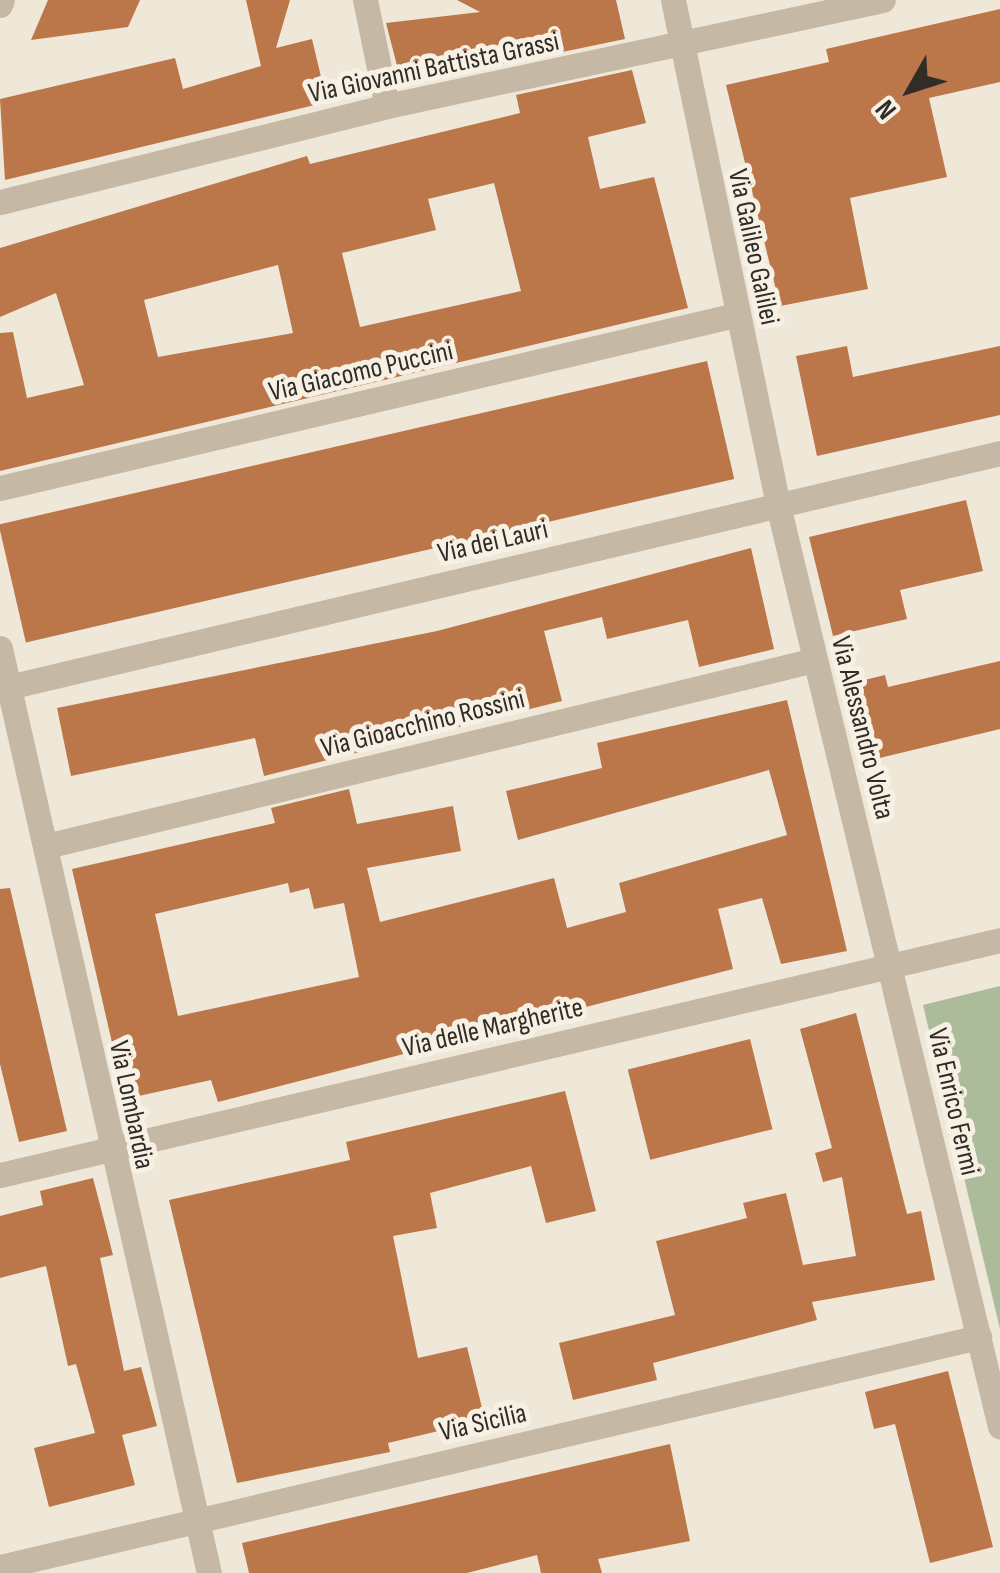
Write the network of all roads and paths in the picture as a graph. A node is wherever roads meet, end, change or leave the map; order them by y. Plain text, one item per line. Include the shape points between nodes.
1 (365, 0) edge
2 (673, 0) edge
3 (883, 0) edge
4 (682, 46) junction
5 (387, 106) junction
6 (0, 202) edge
7 (735, 315) junction
8 (1000, 453) edge
9 (0, 488) edge
10 (778, 505) junction
11 (0, 648) edge
12 (814, 660) junction
13 (4, 688) edge
14 (46, 846) junction
15 (1000, 940) edge
16 (890, 966) junction
17 (110, 1150) junction
18 (0, 1175) edge
19 (979, 1337) junction
20 (1000, 1427) edge
21 (196, 1521) junction
22 (0, 1567) edge
23 (209, 1573) edge

1 - 5 street
2 - 4 street, Via Galileo Galilei
3 - 4 street, Via Giovanni Battista Grassi
4 - 5 street, Via Giovanni Battista Grassi
4 - 7 street, Via Galileo Galilei
5 - 6 street, Via Giovanni Battista Grassi
7 - 9 street, Via Giacomo Puccini
7 - 10 street, Via Galileo Galilei
8 - 10 street, Via dei Lauri
10 - 12 street, Via Alessandro Volta
10 - 13 street, Via dei Lauri
11 - 13 street, Via Lombardia
12 - 14 street, Via Gioacchino Rossini
12 - 16 street, Via Alessandro Volta
13 - 14 street, Via Lombardia
14 - 17 street, Via Lombardia
15 - 16 street, Via delle Margherite
16 - 17 street, Via delle Margherite
16 - 19 street, Via Enrico Fermi
17 - 18 street, Via delle Margherite
17 - 21 street, Via Lombardia
19 - 20 street, Via Enrico Fermi
19 - 21 street, Via Sicilia
21 - 22 street, Via Sicilia
21 - 23 street, Via Lombardia

